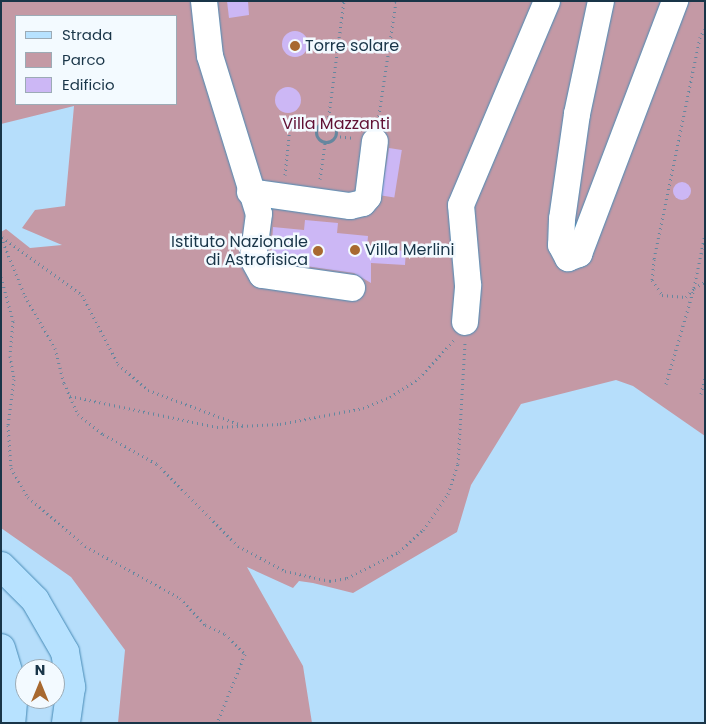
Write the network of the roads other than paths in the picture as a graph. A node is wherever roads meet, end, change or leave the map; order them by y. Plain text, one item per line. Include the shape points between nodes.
1 (204, 1) edge
2 (547, 1) edge
3 (601, 1) edge
4 (675, 1) edge
5 (375, 141) road end
6 (250, 192) junction
7 (352, 288) dead end
8 (465, 322) road end
9 (1, 566) edge
10 (1, 648) edge
11 (11, 723) edge
12 (66, 723) edge

1 - 6 lane via 210,56
2 - 8 lane via 461,205 468,285
3 - 4 lane via 576,114 562,219 560,245 568,258 579,254 629,132
5 - 6 lane via 368,197 363,204
6 - 7 lane via 259,214 253,259 262,275
9 - 12 main road via 36,600 65,652 71,687
10 - 11 main road via 14,691

